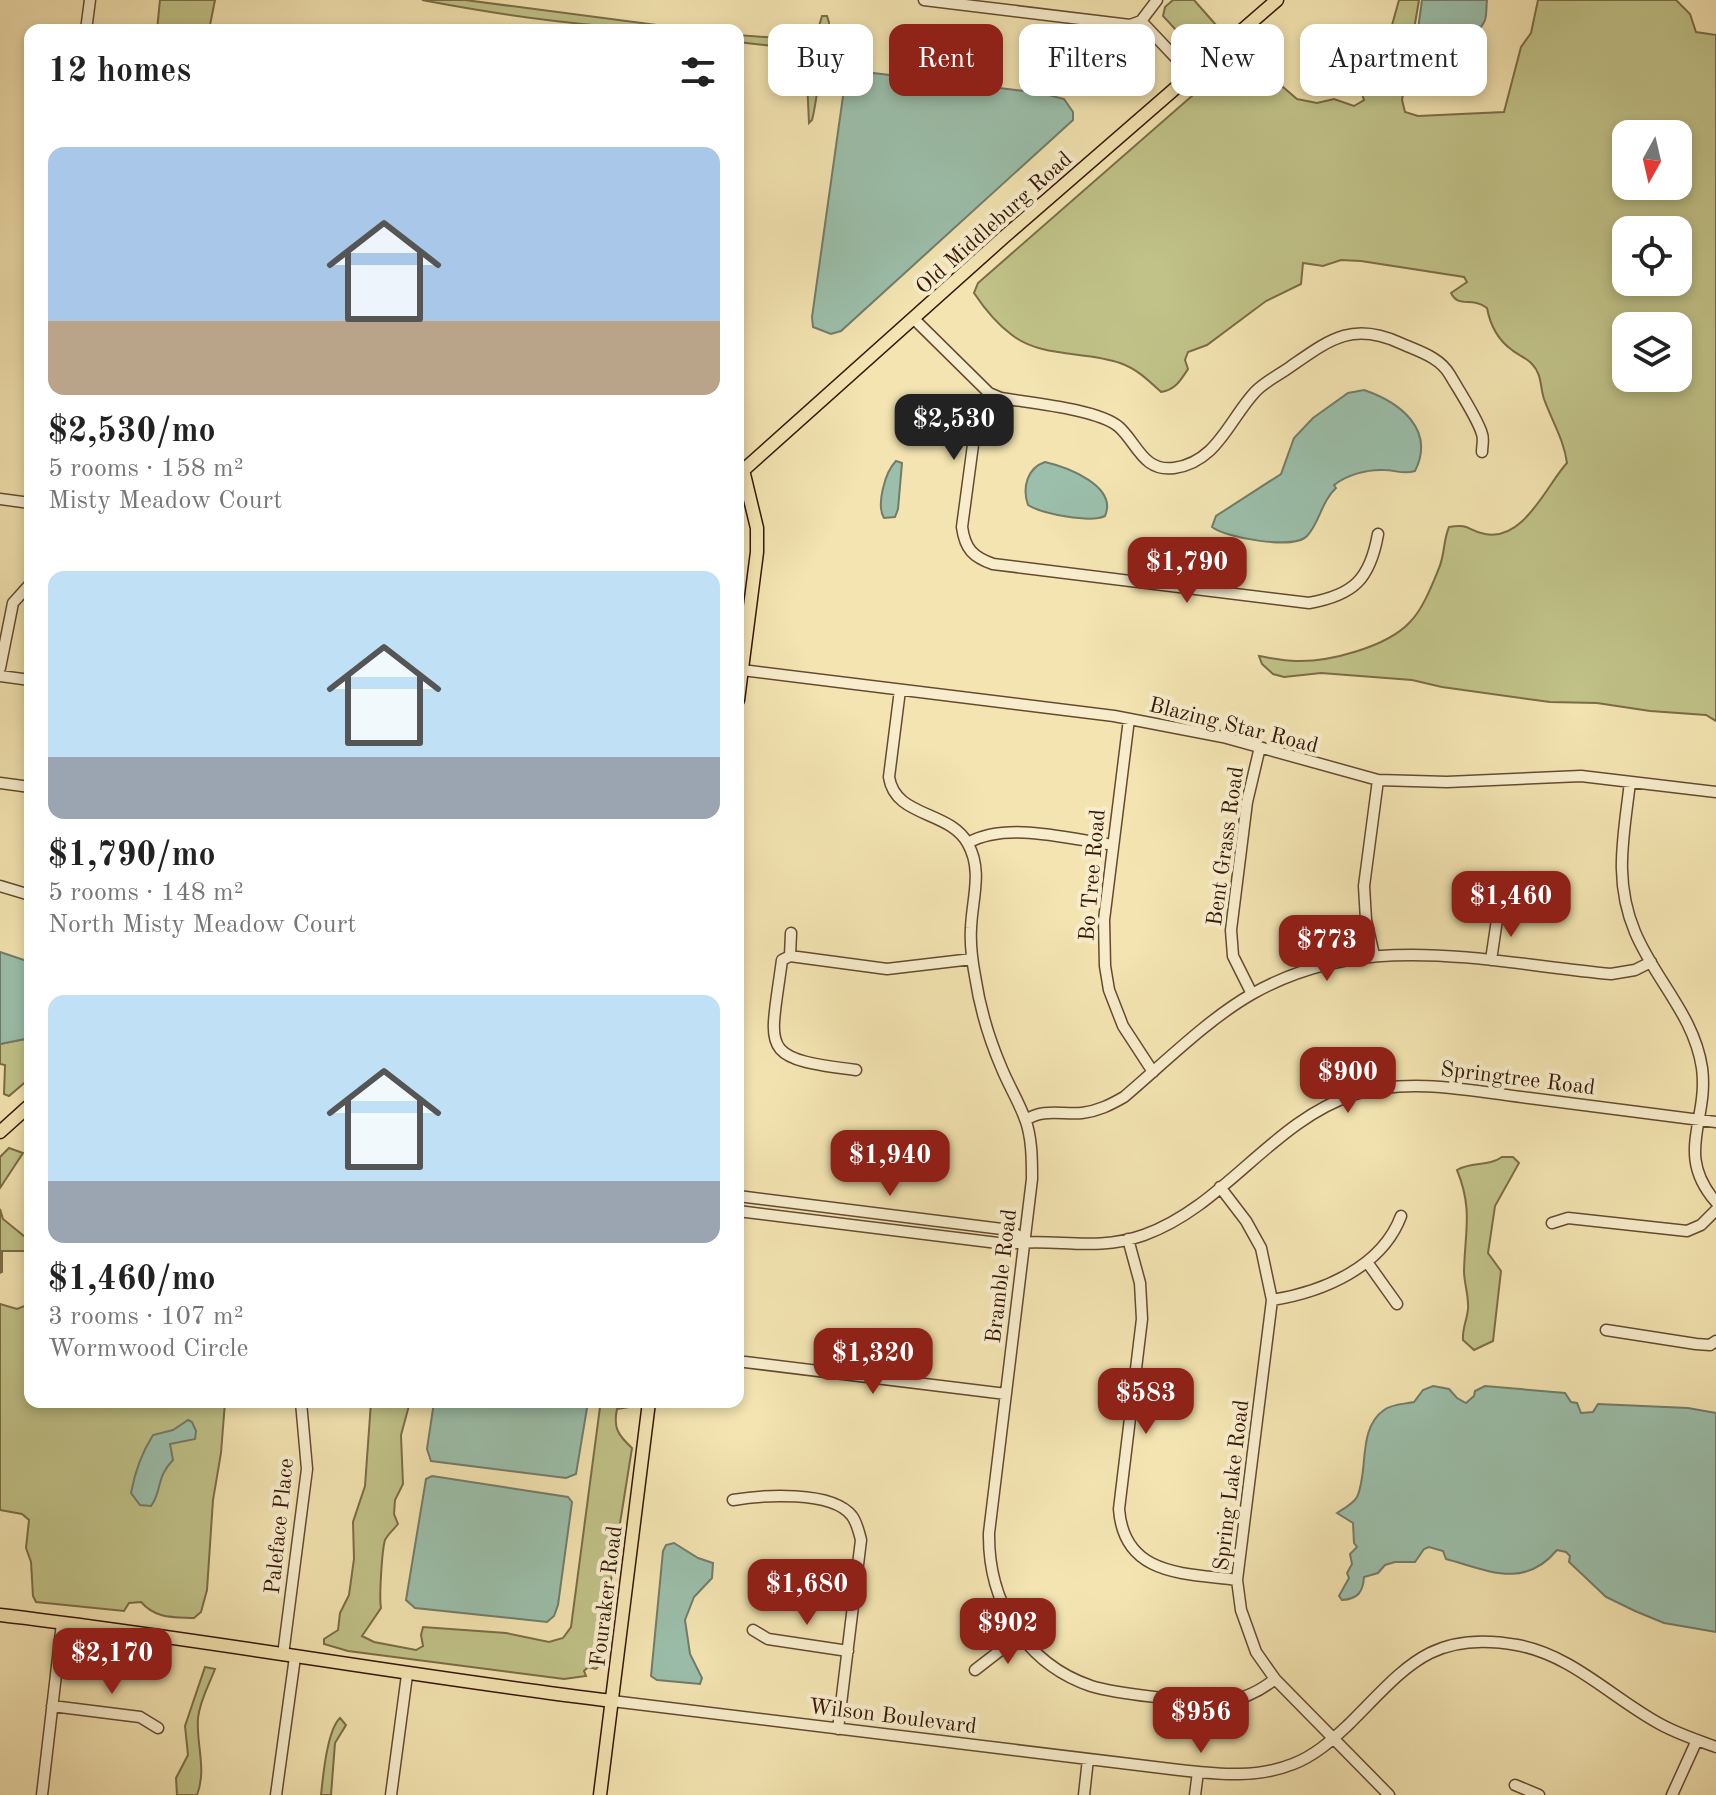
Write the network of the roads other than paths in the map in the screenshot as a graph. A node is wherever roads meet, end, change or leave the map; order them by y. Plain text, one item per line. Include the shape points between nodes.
1 (90, 0) edge
2 (924, 0) edge
3 (1157, 0) edge
4 (1277, 0) edge
5 (1141, 21) junction
6 (87, 24) edge
7 (1249, 24) edge
8 (1171, 53) edge
9 (1171, 91) edge
10 (914, 319) junction
11 (989, 393) junction
12 (1482, 452) dead end
13 (744, 469) edge
14 (744, 481) edge
15 (0, 499) edge
16 (24, 502) edge
17 (1378, 534) dead end
18 (24, 591) edge
19 (744, 654) edge
20 (0, 668) edge
21 (744, 670) edge
22 (0, 676) edge
23 (24, 679) edge
24 (900, 690) junction
25 (1129, 719) junction
26 (1260, 747) junction
27 (1378, 780) junction
28 (1630, 782) junction
29 (0, 783) edge
30 (24, 786) edge
31 (1716, 792) edge
32 (968, 843) junction
33 (1113, 845) junction
34 (0, 886) edge
35 (24, 893) edge
36 (1498, 913) dead end
37 (791, 933) dead end
38 (1374, 955) junction
39 (790, 956) junction
40 (972, 959) junction
41 (1491, 960) junction
42 (1651, 962) junction
43 (1252, 994) junction
44 (856, 1070) dead end
45 (1153, 1072) junction
46 (24, 1110) edge
47 (1698, 1119) junction
48 (1026, 1120) junction
49 (1716, 1122) edge
50 (0, 1132) edge
51 (1220, 1187) junction
52 (744, 1197) edge
53 (1716, 1202) edge
54 (1716, 1210) edge
55 (744, 1212) edge
56 (1401, 1216) dead end
57 (1552, 1223) dead end
58 (1128, 1239) junction
59 (1025, 1241) junction
60 (1367, 1262) junction
61 (1272, 1300) junction
62 (1397, 1304) dead end
63 (1606, 1330) dead end
64 (1716, 1341) edge
65 (745, 1362) dead end
66 (1006, 1394) junction
67 (302, 1408) edge
68 (648, 1408) edge
69 (733, 1500) dead end
70 (1237, 1580) junction
71 (0, 1615) edge
72 (62, 1623) junction
73 (753, 1630) dead end
74 (1019, 1636) junction
75 (848, 1651) junction
76 (289, 1656) junction
77 (975, 1670) dead end
78 (407, 1675) junction
79 (1275, 1679) junction
80 (612, 1701) junction
81 (52, 1706) junction
82 (158, 1728) dead end
83 (838, 1729) junction
84 (1335, 1738) junction
85 (1697, 1740) junction
86 (1716, 1747) edge
87 (1088, 1759) junction
88 (1198, 1772) junction
89 (1515, 1785) dead end
90 (42, 1795) edge
91 (276, 1795) edge
92 (391, 1795) edge
93 (600, 1795) edge
94 (1084, 1795) edge
95 (1195, 1795) edge
96 (1389, 1795) edge
97 (1539, 1795) edge
98 (1672, 1795) edge

1 - 6 street
2 - 5 street via 1130,25
3 - 5 street
4 - 7 main road, Old Middleburg Road
5 - 8 street
9 - 10 main road, Old Middleburg Road
10 - 11 street
10 - 13 main road, Old Middleburg Road
11 - 12 street via 1104,418 1120,428 1144,458 1169,469 1213,450 1257,390 1325,343 1343,334 1369,332 1432,357 1447,370 1483,434
11 - 17 street via 977,415 962,527 969,552 993,564 1309,603 1357,583 1373,560
14 - 19 main road via 755,515 757,552
15 - 16 street
18 - 20 street via 13,603
21 - 24 street, Blazing Star Road
22 - 23 street
24 - 25 street, Blazing Star Road
24 - 32 street via 890,786 900,801 951,825
25 - 26 street, Blazing Star Road
25 - 33 street, Bo Tree Road
26 - 27 street, Blazing Star Road
26 - 43 street, Bent Grass Road via 1247,802 1231,930 1233,956
27 - 28 street, Blazing Star Road via 1447,782 1549,775
27 - 38 street via 1364,886
28 - 31 street, Blazing Star Road
28 - 42 street via 1621,877 1635,933
29 - 30 street
32 - 33 street via 1009,832
32 - 40 street, Bramble Road via 977,876
33 - 45 street, Bo Tree Road via 1104,920 1109,990 1123,1026
34 - 35 street
36 - 41 street
37 - 39 street
38 - 41 street via 1435,953
38 - 43 street via 1310,970
39 - 40 street via 887,969
39 - 44 street via 782,960 773,1028 777,1047 807,1064
40 - 48 street, Bramble Road via 991,1043
41 - 42 street via 1611,974
42 - 47 street via 1697,1044 1703,1091
43 - 45 street
45 - 48 street via 1101,1109 1051,1112
46 - 50 main road
47 - 49 street, Springtree Road
47 - 51 street, Springtree Road via 1443,1087 1373,1090 1302,1120
47 - 53 street via 1694,1164
48 - 59 street, Bramble Road via 1032,1179
51 - 58 street, Springtree Road via 1168,1224
51 - 61 street, Spring Lake Road via 1261,1248
52 - 59 street, Springtree Road via 1010,1230
54 - 57 street via 1701,1225 1680,1231 1568,1218
55 - 59 street, Springtree Road via 1006,1244
56 - 60 street via 1395,1234
58 - 59 street, Springtree Road via 1088,1246
58 - 70 street via 1140,1283 1142,1319 1119,1509 1122,1525 1134,1549 1152,1566
59 - 66 street, Bramble Road
60 - 61 street via 1311,1291
60 - 62 street
61 - 70 street, Spring Lake Road
63 - 64 street via 1696,1344
65 - 66 street
66 - 74 street, Bramble Road via 989,1549 1000,1599
67 - 76 street, Paleface Place via 307,1469
68 - 80 main road, Fouraker Road
69 - 75 street via 795,1497 837,1504 851,1515 861,1540
70 - 79 street, Spring Lake Road via 1249,1634
71 - 72 main road, Wilson Boulevard
72 - 76 main road, Wilson Boulevard
72 - 81 street
73 - 75 street via 768,1639
74 - 77 street
74 - 79 street, Bramble Road via 1069,1676 1115,1692 1213,1703 1242,1699
75 - 83 street
76 - 78 main road, Wilson Boulevard
76 - 91 street, Paleface Place
78 - 80 main road, Wilson Boulevard
78 - 92 street
79 - 84 street, Spring Lake Road
80 - 83 street, Wilson Boulevard
80 - 93 main road, Fouraker Road
81 - 82 street via 140,1717
81 - 90 street
83 - 87 street, Wilson Boulevard
84 - 85 street, Wilson Boulevard via 1419,1657 1443,1646 1480,1641 1520,1645 1553,1656 1659,1723
84 - 88 street, Wilson Boulevard via 1276,1770 1247,1775
84 - 96 street, Spring Lake Road
85 - 86 street, Wilson Boulevard
85 - 98 street
87 - 88 street, Wilson Boulevard
87 - 94 street
88 - 95 street
89 - 97 street

